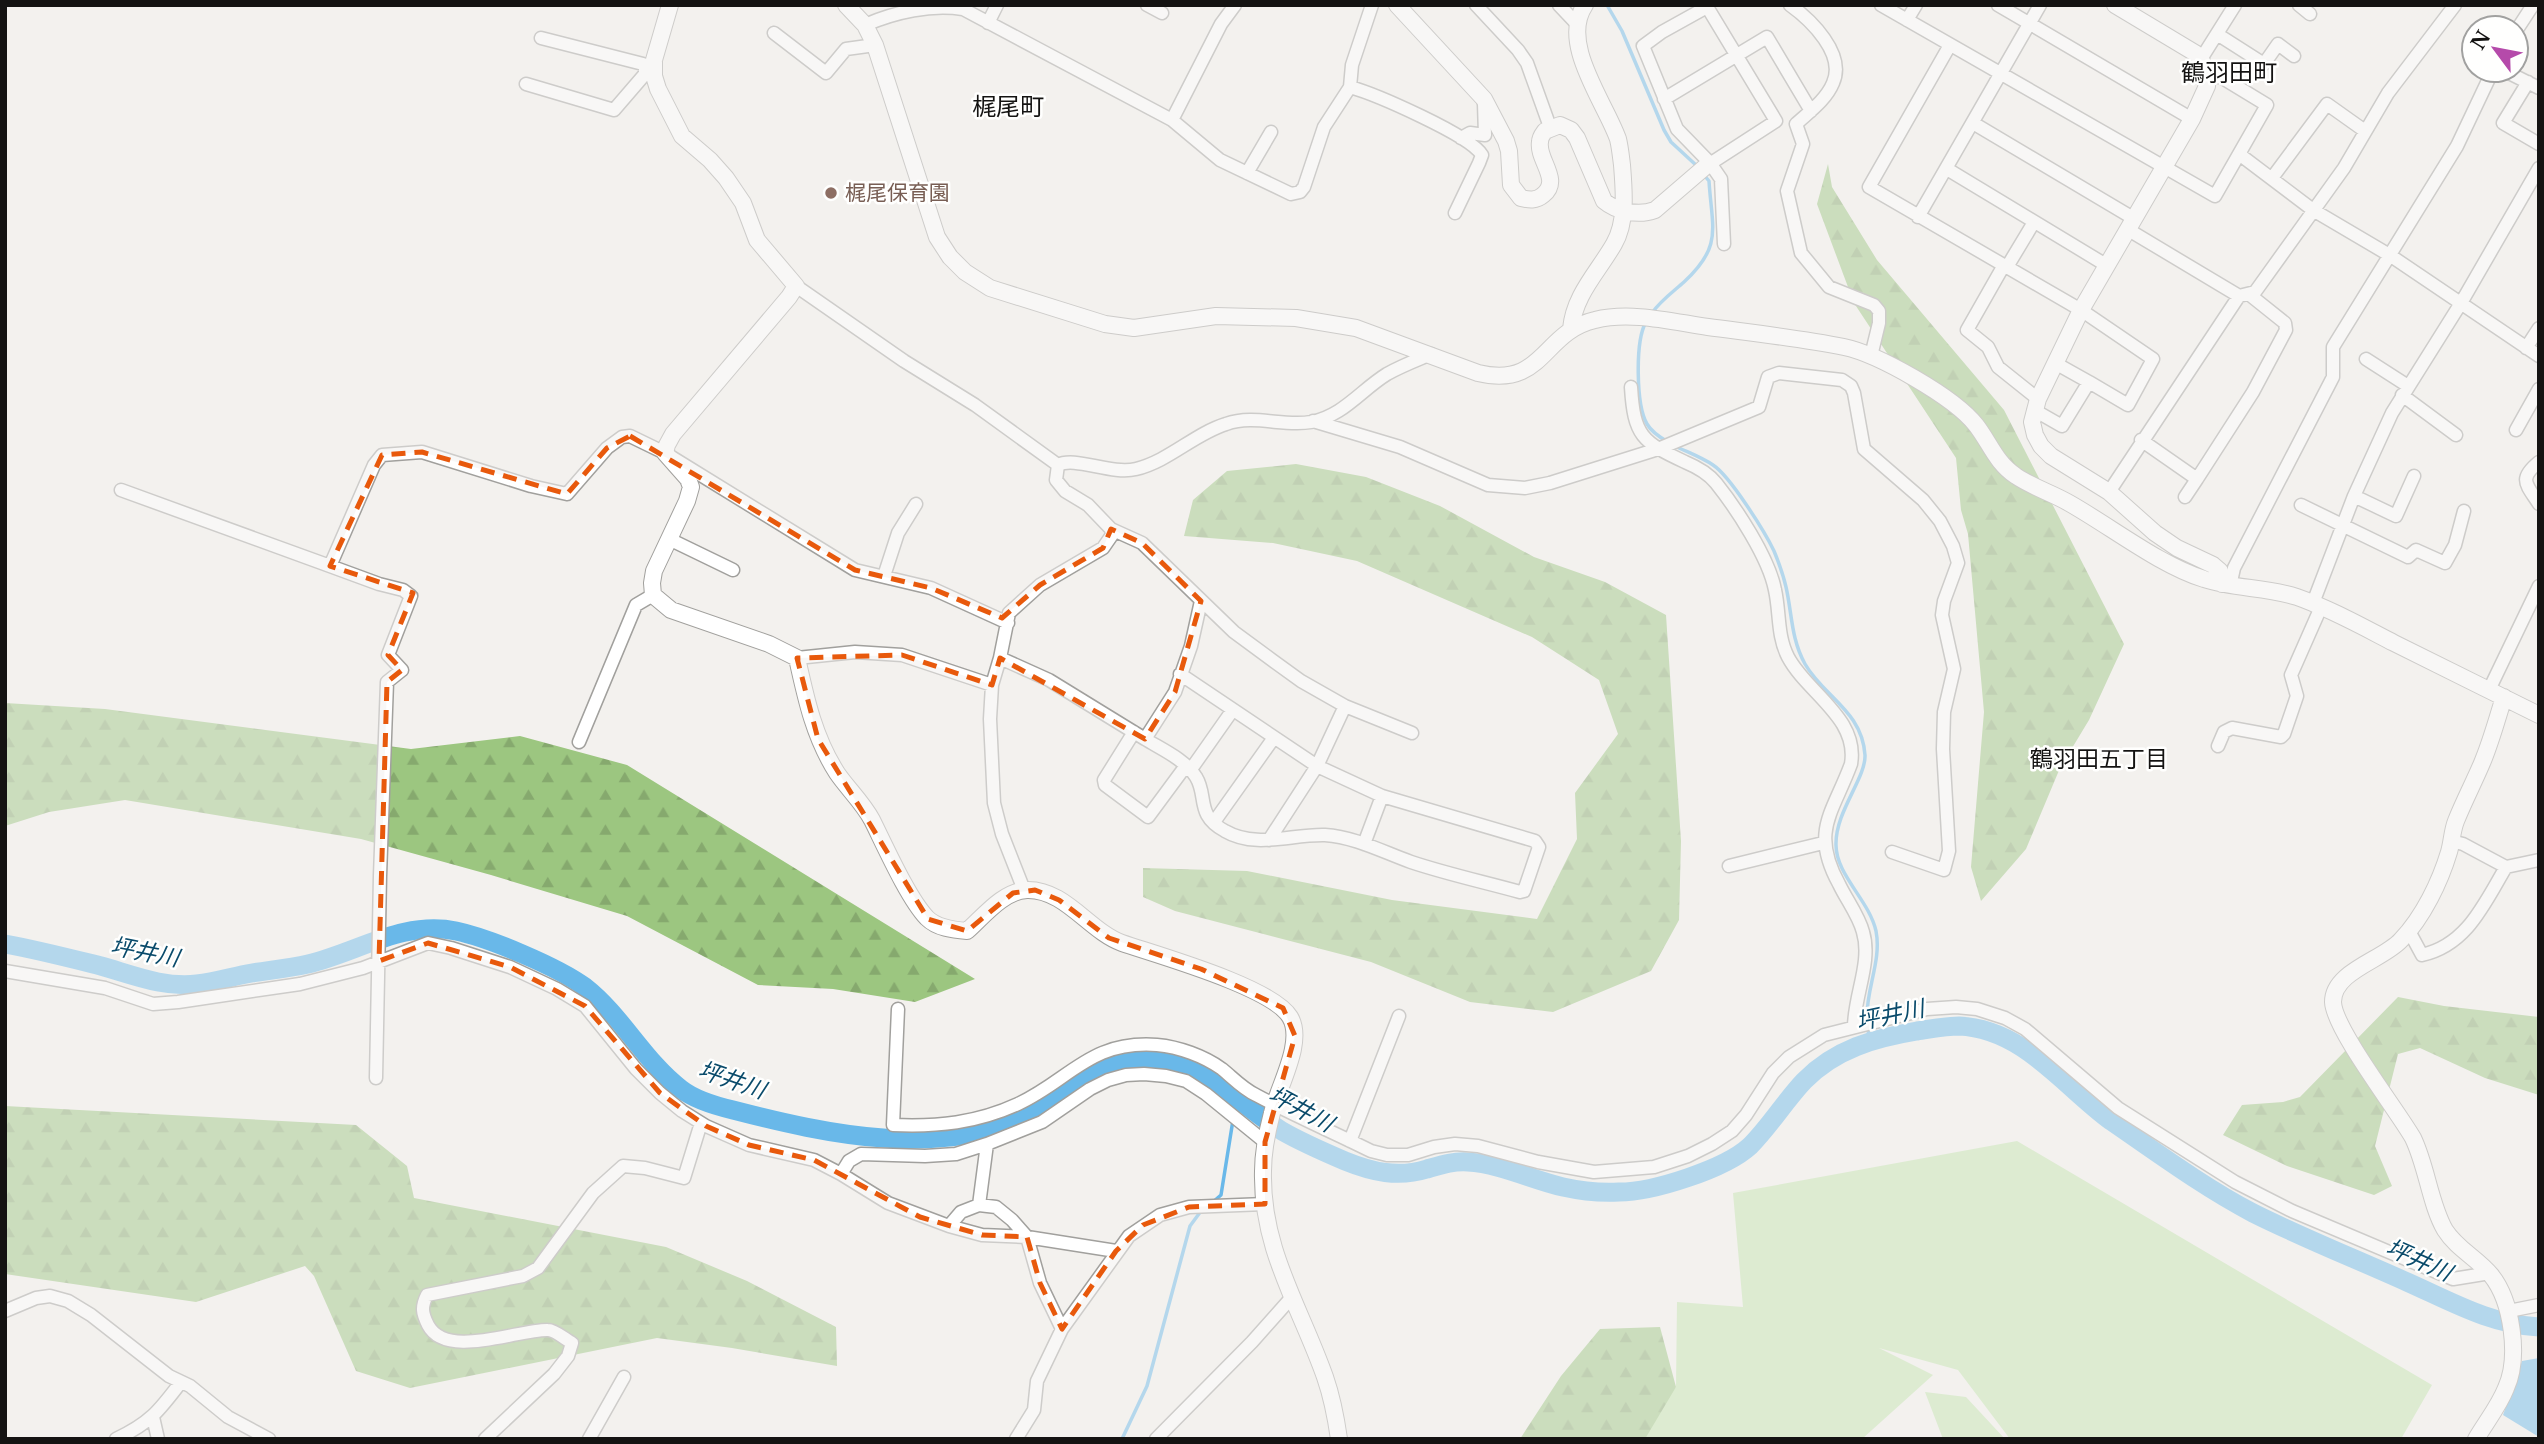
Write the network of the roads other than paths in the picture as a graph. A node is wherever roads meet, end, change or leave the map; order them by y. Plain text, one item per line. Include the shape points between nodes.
1 (670, 5) edge
2 (846, 5) edge
3 (997, 5) edge
4 (1147, 5) edge
5 (1372, 5) edge
6 (1397, 5) edge
7 (1476, 5) edge
8 (1559, 5) edge
9 (1585, 5) edge
10 (1790, 5) edge
11 (1881, 5) edge
12 (1916, 5) edge
13 (1998, 5) edge
14 (2040, 5) edge
15 (2115, 5) edge
16 (2299, 5) edge
17 (2455, 5) edge
18 (1707, 6) edge
19 (2231, 6) edge
20 (936, 7) edge
21 (1229, 7) edge
22 (907, 9) edge
23 (1162, 13) dead end
24 (2310, 14) dead end
25 (1907, 20) junction
26 (988, 23) junction
27 (2029, 23) junction
28 (1577, 24) junction
29 (865, 25) junction
30 (774, 33) dead end
31 (2217, 34) junction
32 (541, 38) dead end
33 (1950, 45) junction
34 (875, 46) junction
35 (1734, 54) junction
36 (2294, 56) dead end
37 (2202, 59) junction
38 (2000, 74) junction
39 (649, 75) junction
40 (2208, 77) junction
41 (526, 84) dead end
42 (2486, 84) edge
43 (2533, 85) edge
44 (1350, 87) junction
45 (1484, 99) junction
46 (1664, 99) junction
47 (1811, 110) junction
48 (2192, 119) junction
49 (1172, 120) junction
50 (1973, 123) junction
51 (1550, 127) junction
52 (2365, 131) junction
53 (1271, 132) dead end
54 (1461, 138) junction
55 (2539, 144) edge
56 (2239, 154) junction
57 (2164, 167) junction
58 (1704, 168) junction
59 (2539, 168) edge
60 (1947, 169) junction
61 (1247, 173) junction
62 (2272, 178) junction
63 (2313, 210) junction
64 (1623, 211) junction
65 (1455, 214) dead end
66 (1918, 217) junction
67 (2034, 222) junction
68 (2130, 224) junction
69 (1724, 244) dead end
70 (2390, 256) junction
71 (2106, 265) junction
72 (2006, 266) junction
73 (796, 286) junction
74 (2244, 295) junction
75 (2461, 303) junction
76 (2081, 310) junction
77 (1572, 328) junction
78 (2539, 328) edge
79 (2526, 348) junction
80 (1431, 354) junction
81 (1871, 356) junction
82 (2539, 356) edge
83 (2366, 359) dead end
84 (2055, 363) junction
85 (2090, 383) junction
86 (1631, 387) dead end
87 (2539, 389) edge
88 (2405, 391) junction
89 (2036, 404) junction
90 (1313, 421) junction
91 (2516, 430) dead end
92 (2456, 435) dead end
93 (2141, 440) junction
94 (1661, 447) junction
95 (665, 453) junction
96 (2539, 462) edge
97 (1058, 466) junction
98 (2414, 476) dead end
99 (2197, 479) junction
100 (121, 490) dead end
101 (2109, 492) junction
102 (2354, 496) junction
103 (2185, 497) dead end
104 (916, 504) dead end
105 (2539, 504) edge
106 (2301, 505) dead end
107 (2464, 511) dead end
108 (2342, 525) junction
109 (1111, 529) junction
110 (669, 539) junction
111 (330, 566) junction
112 (733, 570) dead end
113 (884, 576) junction
114 (2226, 585) junction
115 (2539, 586) edge
116 (653, 595) junction
117 (1201, 601) junction
118 (2317, 605) junction
119 (1008, 623) junction
120 (797, 658) junction
121 (1000, 658) junction
122 (1180, 674) junction
123 (992, 685) junction
124 (2496, 694) junction
125 (1345, 706) junction
126 (1232, 711) junction
127 (2539, 715) edge
128 (1412, 733) dead end
129 (1139, 735) junction
130 (1273, 738) junction
131 (579, 742) dead end
132 (2218, 746) dead end
133 (1317, 766) junction
134 (1189, 768) junction
135 (1382, 796) junction
136 (1214, 822) junction
137 (1269, 840) junction
138 (2451, 841) junction
139 (1824, 843) junction
140 (1364, 844) junction
141 (1892, 852) dead end
142 (2539, 859) edge
143 (1729, 866) dead end
144 (2506, 867) junction
145 (1024, 890) junction
146 (2409, 931) junction
147 (379, 956) junction
148 (5, 971) edge
149 (898, 1009) dead end
150 (1399, 1016) dead end
151 (1857, 1027) junction
152 (376, 1078) dead end
153 (1273, 1107) junction
154 (701, 1124) junction
155 (1265, 1139) junction
156 (1350, 1141) junction
157 (987, 1144) junction
158 (842, 1174) junction
159 (1265, 1204) junction
160 (979, 1205) junction
161 (949, 1226) junction
162 (1027, 1237) junction
163 (1116, 1251) junction
164 (2490, 1273) junction
165 (1292, 1297) junction
166 (2539, 1305) edge
167 (5, 1311) edge
168 (2509, 1311) junction
169 (1062, 1329) junction
170 (624, 1377) dead end
171 (181, 1382) junction
172 (153, 1417) junction
173 (116, 1439) edge
174 (158, 1439) edge
175 (269, 1439) edge
176 (485, 1439) edge
177 (589, 1439) edge
178 (1016, 1439) edge
179 (1156, 1439) edge
180 (1339, 1439) edge
181 (2476, 1439) edge

1 - 39 street
2 - 29 street
3 - 26 street
4 - 23 street
5 - 44 street via 1352,65
6 - 45 street
7 - 51 street via 1527,63
8 - 28 street
9 - 28 street
10 - 47 street via 1829,45 1835,63 1835,80
11 - 25 street
12 - 25 street
13 - 27 street
14 - 27 street
15 - 37 street
16 - 24 street
17 - 52 street
18 - 35 street
18 - 46 street via 1643,46
19 - 31 street
20 - 22 street
20 - 26 street via 963,9
21 - 49 street
22 - 29 street
25 - 33 street
26 - 49 street
27 - 38 street
27 - 48 street
28 - 64 street via 1588,75 1618,141
29 - 34 street
30 - 34 street via 826,73 846,50
31 - 36 street via 2264,64 2278,44
31 - 37 street
32 - 39 street via 643,64
33 - 38 street
33 - 66 street via 1869,187
34 - 80 street via 937,237 950,257 976,281 1105,324 1134,327 1216,316 1296,318 1356,328
35 - 46 street
35 - 47 street via 1767,37
35 - 58 street via 1776,121
37 - 40 street
38 - 50 street
38 - 57 street
39 - 41 street via 614,110
39 - 73 street via 678,130 726,178 743,203 757,240
40 - 48 street
40 - 56 street via 2221,77 2267,105
42 - 70 street via 2457,146
43 - 55 street via 2503,122
44 - 54 street
44 - 61 street via 1324,127 1300,191 1292,194
45 - 51 street via 1506,141 1511,185 1521,198 1536,200 1550,186 1539,141
45 - 54 street via 1485,135
46 - 58 street
47 - 81 street via 1796,124 1803,144 1787,191 1801,253 1829,287 1879,311
48 - 57 street
49 - 61 street via 1211,155
50 - 60 street
50 - 68 street
51 - 64 street via 1571,130 1604,201
52 - 62 street via 2327,104
52 - 63 street
53 - 61 street
54 - 65 street via 1482,155
56 - 57 street via 2215,196
56 - 62 street
57 - 68 street
58 - 64 street via 1655,210
58 - 69 street via 1721,179
59 - 75 street
60 - 66 street
60 - 67 street
62 - 63 street
63 - 70 street
63 - 74 street via 2260,287
64 - 77 street via 1615,242 1572,314
66 - 72 street
67 - 71 street
67 - 72 street
68 - 71 street
68 - 74 street
70 - 75 street
70 - 114 street via 2333,347 2333,377
71 - 76 street
72 - 76 street
72 - 89 street via 1967,330 1988,347 1998,367
73 - 95 street via 673,434
73 - 97 street
74 - 93 street
74 - 99 street via 2285,323 2286,330
75 - 79 street
75 - 88 street
76 - 84 street
76 - 85 street via 2153,359 2128,405
77 - 80 street via 1518,374 1478,373
77 - 81 street via 1596,319 1627,317 1818,342
78 - 79 street
79 - 82 street
80 - 90 street via 1386,375 1330,416
81 - 114 street via 1962,412 2001,464 2017,477 2066,501 2176,568
83 - 88 street
84 - 85 street
84 - 89 street
85 - 89 street via 2062,425
86 - 94 street via 1638,429
87 - 91 street
88 - 92 street
88 - 102 street
89 - 101 street via 2032,422 2041,446
90 - 94 street via 1400,447 1488,485 1508,488 1550,483
90 - 97 street via 1227,423 1156,462 1129,471 1067,462
93 - 99 street
93 - 101 street
94 - 139 street via 1716,482 1769,570 1789,659 1844,726 1851,764 1830,811
94 - 141 street via 1759,407 1768,377 1779,373 1842,380 1854,393 1864,449 1923,500 1940,521 1958,563 1942,615 1954,669 1944,712 1943,749 1950,851 1944,870
95 - 110 street via 691,487
95 - 111 street via 630,436 622,437 568,494 422,452 382,455
95 - 113 street via 855,570
96 - 105 street via 2525,478
97 - 109 street via 1058,485 1088,505
98 - 102 street via 2396,516
99 - 103 street
100 - 111 street
101 - 114 street via 2166,541 2213,565
102 - 108 street
104 - 113 street via 898,533
106 - 108 street
107 - 108 street via 2445,563 2416,550 2408,557
108 - 118 street
109 - 117 street via 1142,543
109 - 119 street via 1103,548 1040,585 1009,612
110 - 112 street
110 - 116 street via 654,571
111 - 147 street via 411,596 388,655 402,670 387,682
113 - 119 street via 931,588
114 - 118 street via 2279,592
115 - 124 street
116 - 120 street via 671,610
116 - 131 street via 636,605
117 - 122 street
117 - 125 street via 1272,660
118 - 124 street
118 - 132 street via 2291,675 2297,696 2284,734 2232,728 2224,732
119 - 121 street
120 - 123 street via 855,652 902,655
120 - 145 street via 818,739 868,813 928,919 949,930 967,931 1004,899
121 - 123 street
121 - 129 street via 1049,680
122 - 126 street
122 - 129 street via 1175,692
123 - 145 street via 995,803
124 - 127 street
124 - 138 street via 2483,761
125 - 128 street
125 - 133 street
126 - 130 street
126 - 134 street
129 - 134 street
129 - 134 street via 1104,780 1146,816 1151,816 1182,771
130 - 133 street
130 - 136 street
133 - 135 street
133 - 137 street
134 - 136 street via 1197,778 1207,816
135 - 140 street
135 - 140 street via 1535,841 1539,847 1524,891 1414,863
136 - 137 street via 1244,839
137 - 140 street via 1323,835
138 - 144 street
138 - 146 street via 2440,877
139 - 143 street
139 - 151 street via 1834,875 1863,931 1865,960 1854,1011
142 - 144 street
144 - 146 street via 2456,941 2422,955
145 - 153 street via 1059,900 1110,938 1201,968 1283,1008 1292,1019 1295,1036
146 - 164 street via 2386,953 2342,981 2335,992 2335,1011 2413,1139 2445,1229 2461,1250
147 - 148 street via 363,968 300,984 153,1004 105,988
147 - 152 street
147 - 154 street via 428,943 510,967 557,989 585,1006 636,1069
149 - 153 street via 893,1125 933,1127 988,1116 1020,1103 1082,1062 1134,1045 1158,1045 1201,1057
150 - 156 street
151 - 156 street via 1825,1035 1789,1057 1732,1131 1688,1156 1654,1167 1594,1172 1455,1144 1387,1155
151 - 164 street via 1927,1009 1956,1007 2005,1018 2025,1029 2118,1108 2235,1182 2453,1279
153 - 155 street
153 - 156 street
154 - 158 street via 749,1145 814,1160
154 - 176 street via 684,1178 623,1166 593,1193 538,1268 523,1276 427,1295 421,1307 423,1315 430,1330 445,1339 461,1342 550,1330 572,1343 554,1374
155 - 157 street via 1186,1081 1144,1074 1108,1080 1042,1122
155 - 159 street
157 - 158 street via 956,1154 861,1154 849,1161
157 - 160 street
158 - 161 street via 888,1203
159 - 163 street via 1189,1207 1160,1215
159 - 165 street via 1267,1230
160 - 161 street via 961,1212
160 - 162 street via 996,1207
161 - 162 street via 982,1235
162 - 163 street
162 - 169 street via 1040,1283
163 - 169 street
164 - 168 street
165 - 179 street
165 - 180 street via 1325,1378
166 - 168 street
167 - 171 street via 36,1298 68,1301
168 - 181 street via 2512,1353 2507,1386
169 - 178 street via 1037,1381 1034,1410
170 - 177 street
171 - 172 street
171 - 175 street via 228,1417
172 - 173 street
172 - 174 street

